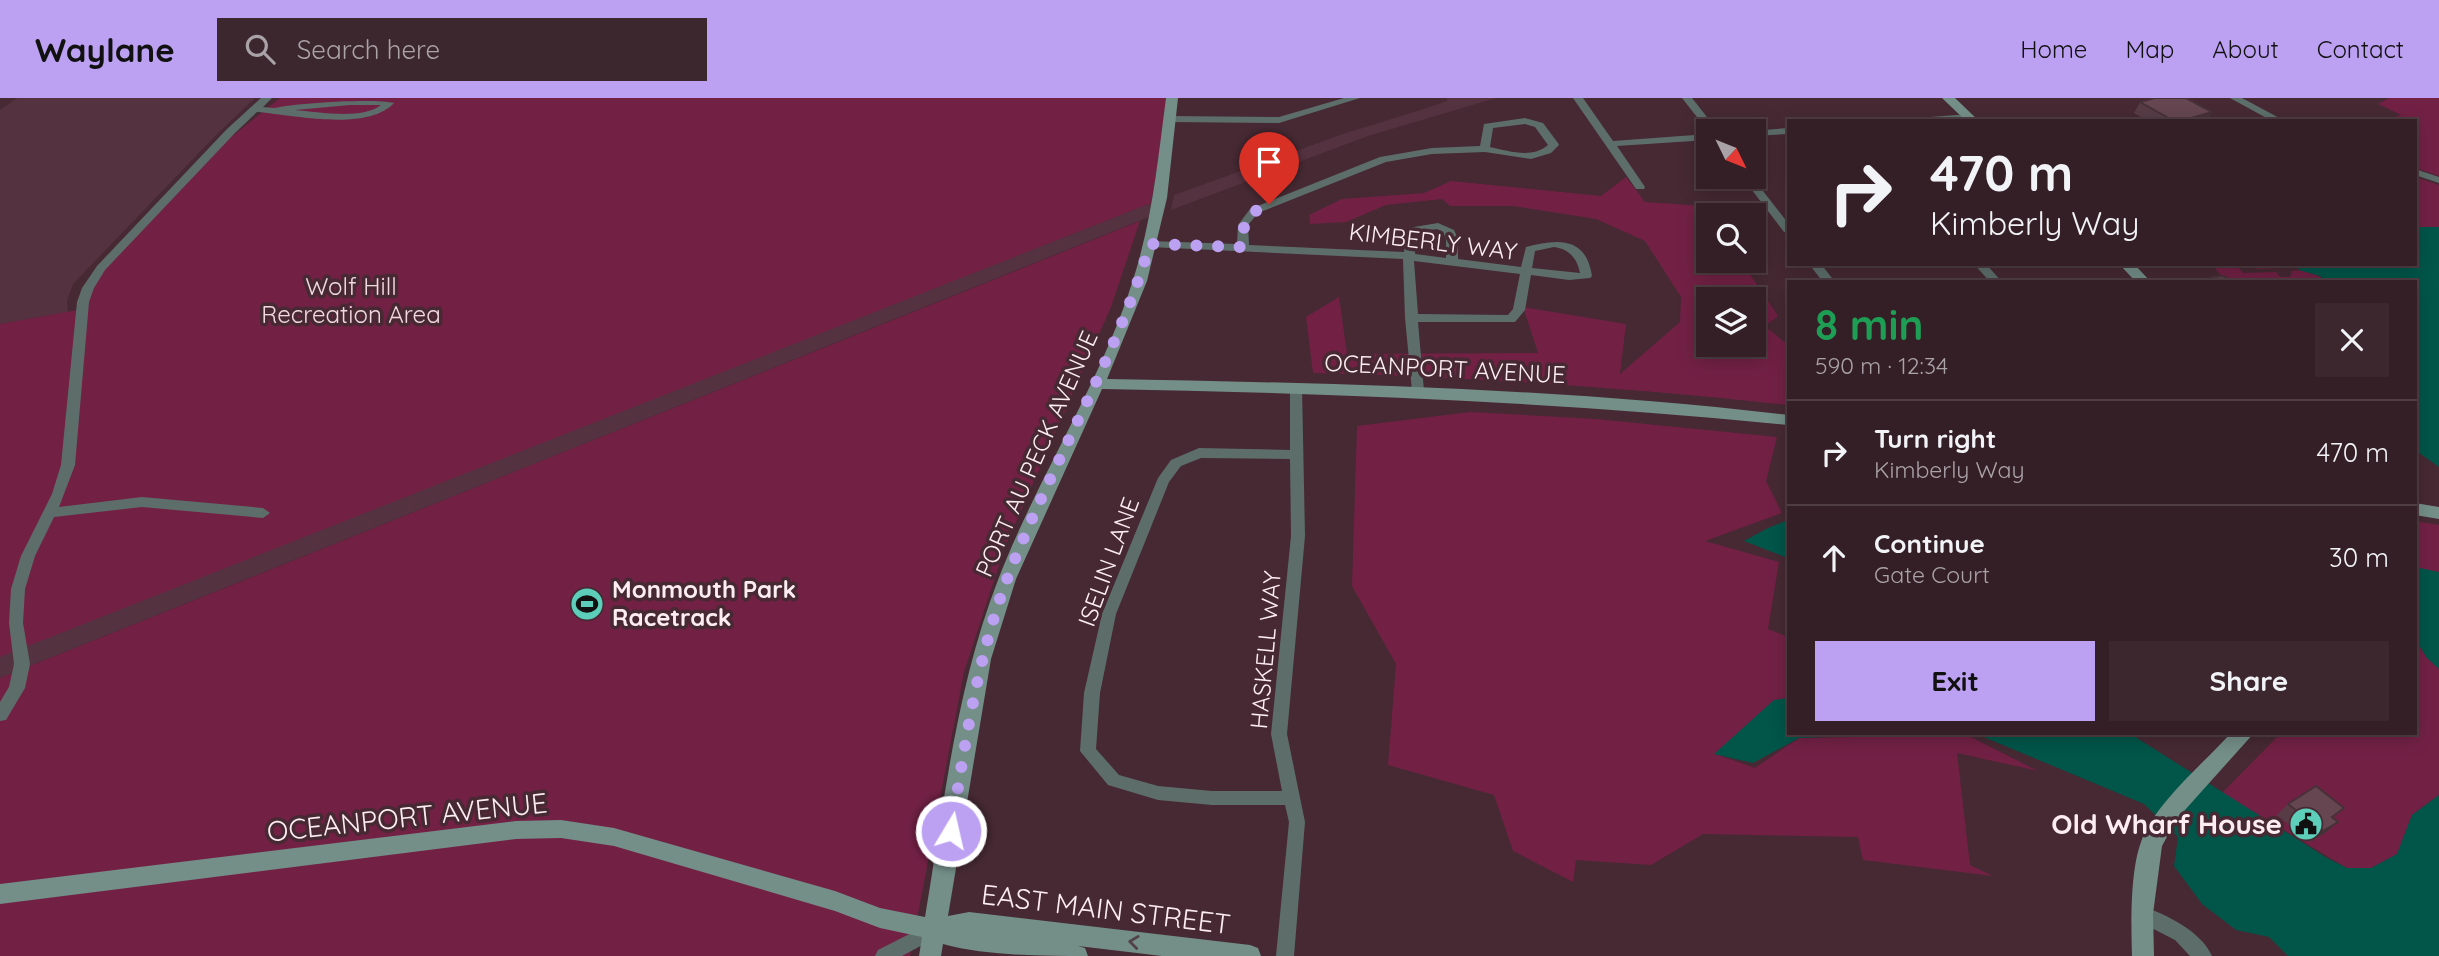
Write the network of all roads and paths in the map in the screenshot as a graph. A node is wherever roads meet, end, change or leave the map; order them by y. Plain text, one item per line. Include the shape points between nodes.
1 (267, 98) edge
2 (1172, 98) edge
3 (1355, 98) edge
4 (1578, 98) edge
5 (1687, 98) edge
6 (1948, 98) edge
7 (2235, 98) edge
8 (255, 109) junction
9 (277, 110) junction
10 (1704, 119) edge
11 (1971, 119) edge
12 (2276, 119) edge
13 (1170, 120) junction
14 (1787, 131) edge
15 (1766, 132) edge
16 (1696, 138) edge
17 (1609, 144) junction
18 (1485, 149) junction
19 (2417, 173) edge
20 (2439, 180) edge
21 (1640, 187) dead end
22 (1756, 189) edge
23 (1787, 229) edge
24 (1150, 244) junction
25 (1242, 247) junction
26 (1408, 256) junction
27 (1452, 260) junction
28 (1817, 266) edge
29 (1982, 266) edge
30 (2128, 266) edge
31 (1526, 271) junction
32 (1827, 280) edge
33 (1994, 280) edge
34 (2142, 280) edge
35 (1411, 318) junction
36 (1097, 384) junction
37 (1296, 388) junction
38 (1418, 391) junction
39 (1787, 420) edge
40 (1295, 455) junction
41 (2417, 509) edge
42 (50, 513) junction
43 (263, 513) dead end
44 (2439, 513) edge
45 (0, 715) edge
46 (2242, 735) edge
47 (1293, 798) junction
48 (0, 894) edge
49 (2142, 914) junction
50 (934, 929) junction
51 (884, 956) edge
52 (930, 956) edge
53 (1077, 956) edge
54 (1250, 956) edge
55 (1285, 956) edge
56 (2143, 956) edge
57 (2203, 956) edge

1 - 8 street
2 - 13 street, PORT AU PECK AVENUE
3 - 13 street via 1279,120
4 - 17 street
5 - 10 street
6 - 11 street
7 - 12 street
8 - 9 street
8 - 42 street via 101,268 88,288 68,464
9 - 9 street via 359,116 381,111 389,103 363,99
13 - 24 street, PORT AU PECK AVENUE
14 - 15 street
16 - 17 street
17 - 21 street
18 - 18 street via 1539,156 1554,145 1539,125 1525,121 1488,126
18 - 25 street via 1432,151 1370,163 1258,208 1243,225
19 - 20 street
22 - 23 street
24 - 25 street, KIMBERLY WAY
24 - 36 street, PORT AU PECK AVENUE via 1129,312
25 - 26 street, KIMBERLY WAY
26 - 27 street, KIMBERLY WAY
26 - 27 street via 1412,230 1438,226 1451,236
26 - 35 street
27 - 31 street, KIMBERLY WAY
28 - 32 street
29 - 33 street
30 - 34 street
31 - 31 street via 1530,249 1562,244 1574,249 1587,272 1578,278
31 - 35 street, KIMBERLY WAY via 1516,315 1505,320
35 - 38 street
36 - 37 street, OCEANPORT AVENUE
36 - 50 street, PORT AU PECK AVENUE via 1030,526 993,618 971,705
37 - 38 street, OCEANPORT AVENUE
37 - 40 street, HASKELL WAY
38 - 39 street, OCEANPORT AVENUE
40 - 47 street, HASKELL WAY via 1298,536 1279,734
40 - 47 street, ISELIN LANE via 1199,453 1176,463 1163,481 1109,614 1092,693 1088,751 1114,780 1158,793
41 - 44 street
42 - 43 street via 142,502
42 - 45 street via 28,556 18,589 16,623 22,664 17,688
46 - 49 street via 2164,822 2151,844
47 - 55 street, HASKELL WAY via 1297,822
48 - 50 street, OCEANPORT AVENUE via 477,835 561,829 614,837 880,918
49 - 56 street
49 - 57 street via 2181,934
50 - 51 street
50 - 52 street, PORT AU PECK AVENUE
50 - 53 street, EAST MAIN STREET via 966,943
54 -> 50 street, EAST MAIN STREET via 969,922

